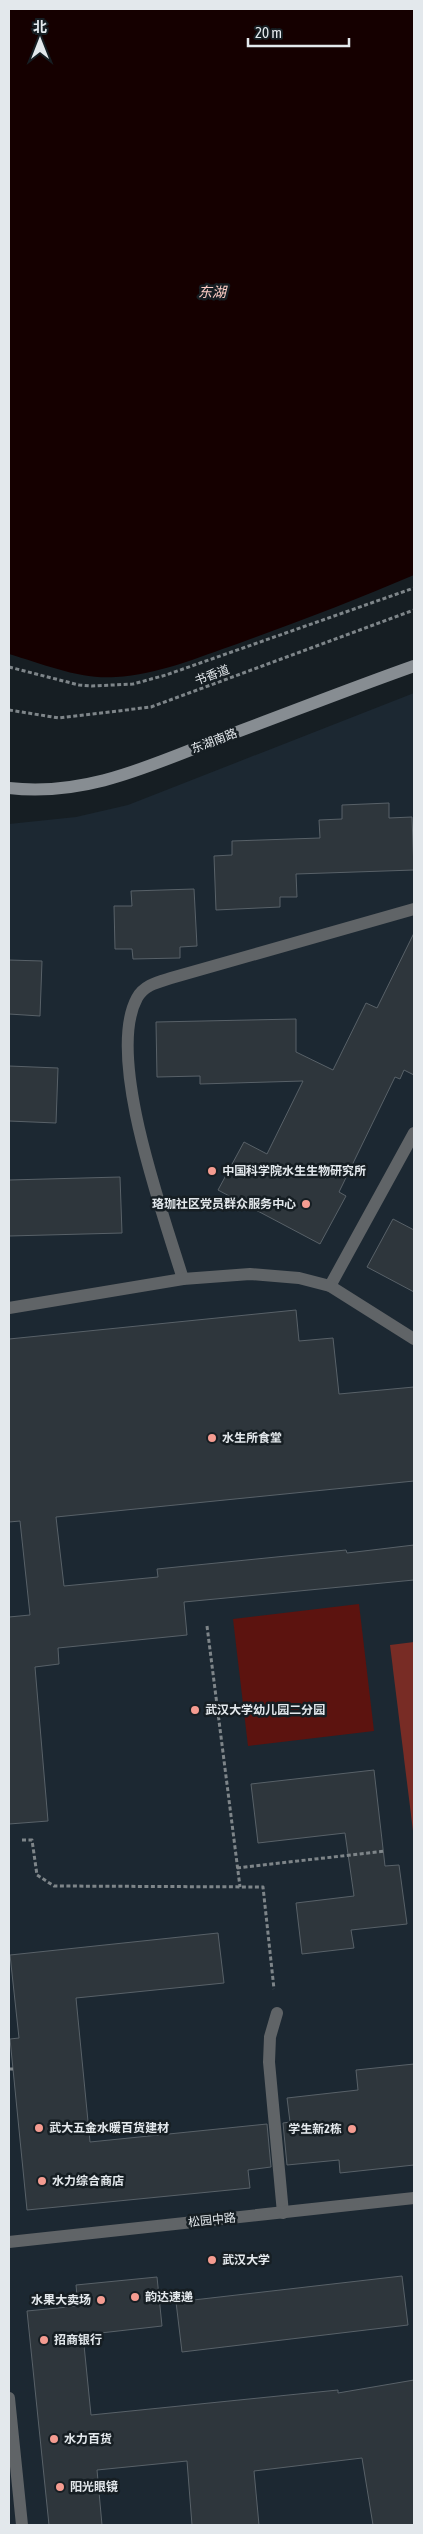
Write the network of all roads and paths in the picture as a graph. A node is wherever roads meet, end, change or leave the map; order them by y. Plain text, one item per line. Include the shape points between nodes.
1 (414, 588) edge
2 (414, 610) edge
3 (414, 666) edge
4 (9, 667) edge
5 (9, 710) edge
6 (9, 788) edge
7 (414, 909) edge
8 (414, 1133) edge
9 (183, 1279) junction
10 (330, 1286) junction
11 (9, 1308) edge
12 (414, 1338) edge
13 (207, 1626) dead end
14 (22, 1840) dead end
15 (385, 1851) dead end
16 (237, 1868) junction
17 (240, 1887) junction
18 (277, 2014) joint
19 (414, 2198) edge
20 (282, 2213) junction
21 (9, 2242) edge
22 (9, 2398) edge
23 (22, 2525) edge

1 - 4 path via 133,684 79,685
2 - 5 path, 书香道 via 151,707 59,718
3 - 6 street, 东湖南路 via 131,772 74,788 35,791
7 - 9 street via 148,985 137,997 131,1012 130,1084 140,1135
8 - 10 street
9 - 10 street via 250,1274 299,1278
9 - 11 street
10 - 12 street
13 - 16 path
14 - 17 path via 32,1840 37,1875 54,1886
15 - 16 path
16 - 17 path
17 - 18 path via 263,1887
18 - 20 street via 270,2037 268,2062
19 - 20 street, 松园中路
20 - 21 street, 松园中路
22 - 23 street

